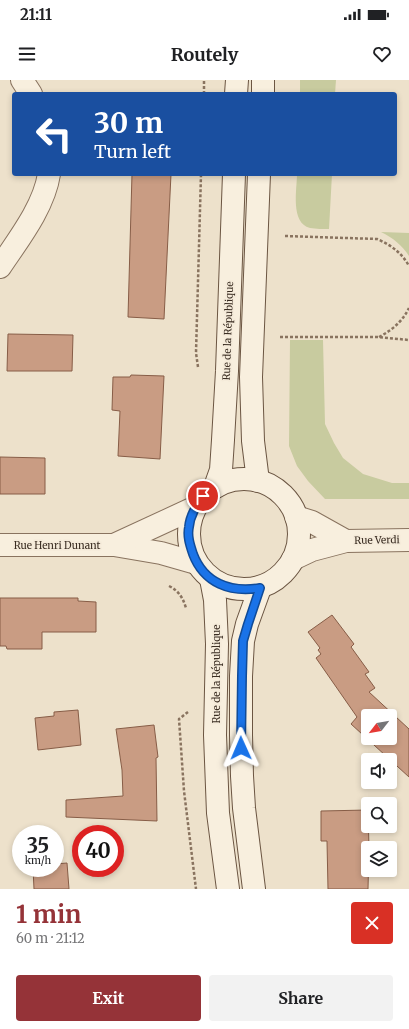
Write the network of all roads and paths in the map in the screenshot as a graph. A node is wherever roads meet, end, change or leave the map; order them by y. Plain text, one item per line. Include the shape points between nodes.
1 (22, 80) edge
2 (204, 80) edge
3 (237, 80) edge
4 (263, 80) edge
5 (30, 92) edge
6 (204, 92) edge
7 (236, 92) edge
8 (263, 92) edge
9 (48, 176) edge
10 (234, 176) edge
11 (259, 176) edge
12 (257, 236) junction
13 (0, 266) edge
14 (409, 266) edge
15 (409, 308) edge
16 (378, 337) junction
17 (252, 338) junction
18 (409, 340) edge
19 (258, 481) junction
20 (215, 487) junction
21 (194, 508) junction
22 (296, 517) junction
23 (409, 540) edge
24 (346, 541) junction
25 (0, 545) edge
26 (114, 545) junction
27 (293, 559) junction
28 (196, 563) junction
29 (211, 579) junction
30 (260, 588) junction
31 (228, 889) edge
32 (254, 889) edge

1 - 5 street
2 - 6 path
3 - 7 street
4 - 8 street
9 - 13 street via 43,196 34,213
10 - 20 street, Rue de la République via 223,440 221,470
11 - 12 street
12 - 14 path via 377,239 396,250
12 - 17 street
15 - 16 path via 401,321
16 - 17 path
16 - 18 path
17 - 19 street via 251,398
19 - 20 street via 228,480
19 - 22 street via 268,484 286,498
20 - 21 street via 203,496
21 - 26 street, Rue Henri Dunant
21 - 28 street via 188,526 189,545
22 - 24 street, Rue Verdi via 312,522
22 - 27 street via 299,531 298,546
23 - 24 street, Rue Verdi
24 - 27 street, Rue Verdi via 318,548
25 - 26 street, Rue Henri Dunant
26 - 28 street, Rue Henri Dunant via 161,553
27 - 30 street via 277,578
28 - 29 street
29 - 30 street via 241,590
29 - 31 street, Rue de la République via 215,600 217,644 218,813
30 - 32 street via 243,641 240,735 244,808

